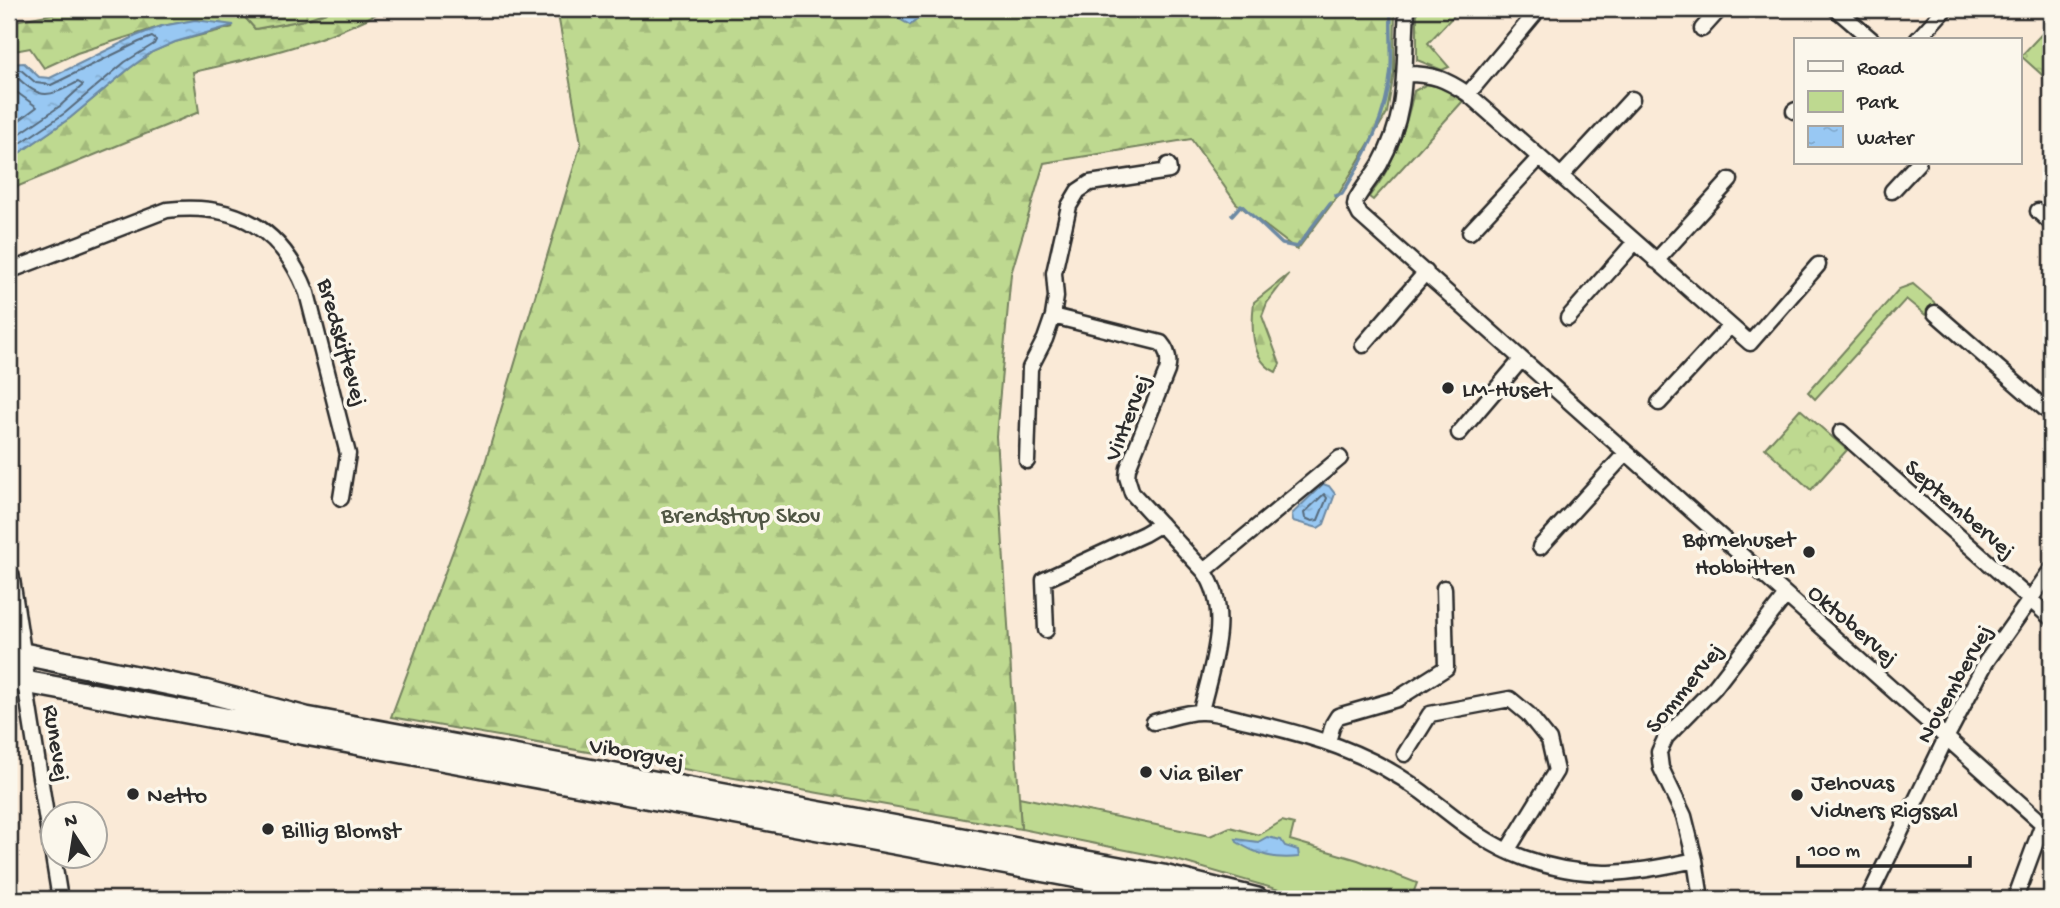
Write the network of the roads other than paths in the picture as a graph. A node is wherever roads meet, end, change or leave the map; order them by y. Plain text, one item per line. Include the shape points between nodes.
1 (1407, 9) edge
2 (1720, 9) edge
3 (1836, 9) edge
4 (1945, 9) edge
5 (1534, 15) dead end
6 (1702, 30) dead end
7 (1864, 38) edge
8 (1919, 38) edge
9 (1406, 74) junction
10 (1468, 94) junction
11 (1632, 99) dead end
12 (1539, 158) junction
13 (1917, 164) edge
14 (1168, 165) dead end
15 (1562, 176) junction
16 (1730, 180) dead end
17 (1892, 191) dead end
18 (2038, 211) dead end
19 (2051, 223) edge
20 (1470, 232) dead end
21 (1635, 242) junction
22 (1657, 261) junction
23 (1818, 265) dead end
24 (9, 271) edge
25 (1426, 272) junction
26 (1935, 313) dead end
27 (1053, 316) junction
28 (1569, 318) dead end
29 (1730, 326) junction
30 (1363, 345) dead end
31 (1521, 360) junction
32 (1660, 403) dead end
33 (2051, 414) edge
34 (1459, 432) dead end
35 (1841, 432) dead end
36 (1626, 453) junction
37 (1340, 458) dead end
38 (1027, 461) dead end
39 (341, 498) dead end
40 (1161, 524) junction
41 (1540, 547) dead end
42 (2051, 570) edge
43 (1204, 571) junction
44 (9, 576) edge
45 (1444, 587) dead end
46 (1786, 595) junction
47 (2030, 598) junction
48 (2051, 618) edge
49 (1046, 630) dead end
50 (15, 652) edge
51 (17, 680) edge
52 (1201, 711) junction
53 (1154, 722) dead end
54 (1946, 738) junction
55 (1328, 742) junction
56 (1405, 754) dead end
57 (42, 800) edge
58 (2047, 827) edge
59 (1507, 851) junction
60 (1695, 860) junction
61 (55, 870) edge
62 (60, 899) edge
63 (1184, 899) edge
64 (1257, 899) edge
65 (1701, 899) edge
66 (1868, 899) edge
67 (2015, 899) edge

1 - 9 street
2 - 6 street
3 - 7 street
4 - 8 street
5 - 10 street
9 - 10 street via 1445,79
9 - 25 street, Oktobervej via 1399,118 1387,151 1355,205 1360,215
10 - 12 street
11 - 15 street
12 - 15 street
12 - 20 street
13 - 17 street
14 - 27 street via 1169,171 1090,183 1074,196 1054,273
15 - 21 street
16 - 22 street
18 - 19 street
21 - 22 street
21 - 28 street
22 - 29 street
23 - 29 street via 1749,343
24 - 39 street, Bredskiftevej via 167,210 219,210 265,231 284,249 307,293 348,454
25 - 30 street
25 - 31 street, Oktobervej
26 - 33 street
27 - 38 street via 1030,368
27 - 40 street, Vintervej via 1161,342 1166,351 1167,371 1127,477 1132,492
29 - 32 street
31 - 34 street
31 - 36 street, Oktobervej
35 - 47 street, Septembervej
36 - 41 street
36 - 46 street, Oktobervej
37 - 43 street
40 - 43 street, Vintervej
40 - 49 street via 1044,580
42 - 47 street, Novembervej
43 - 52 street, Vintervej via 1213,586 1219,617
44 - 50 street
45 - 55 street via 1446,668 1398,699 1338,716
46 - 54 street, Oktobervej
46 - 60 street, Sommervej via 1715,687 1666,737 1659,752
47 - 48 street, Septembervej
47 - 54 street, Novembervej via 1986,662
50 - 51 street
50 - 64 main road, Viborgvej via 204,691 306,718 1163,876
51 - 57 street, Runevej
51 - 63 main road, Viborgvej
52 - 53 street
52 - 55 street
54 - 58 street, Oktobervej
54 - 66 street, Novembervej
55 - 59 street via 1389,770 1462,825
56 - 59 street via 1430,714 1510,699 1528,714 1549,740 1556,771
58 - 67 street
59 - 60 street via 1555,867 1610,874
60 - 65 street, Sommervej
61 - 62 street, Runevej

